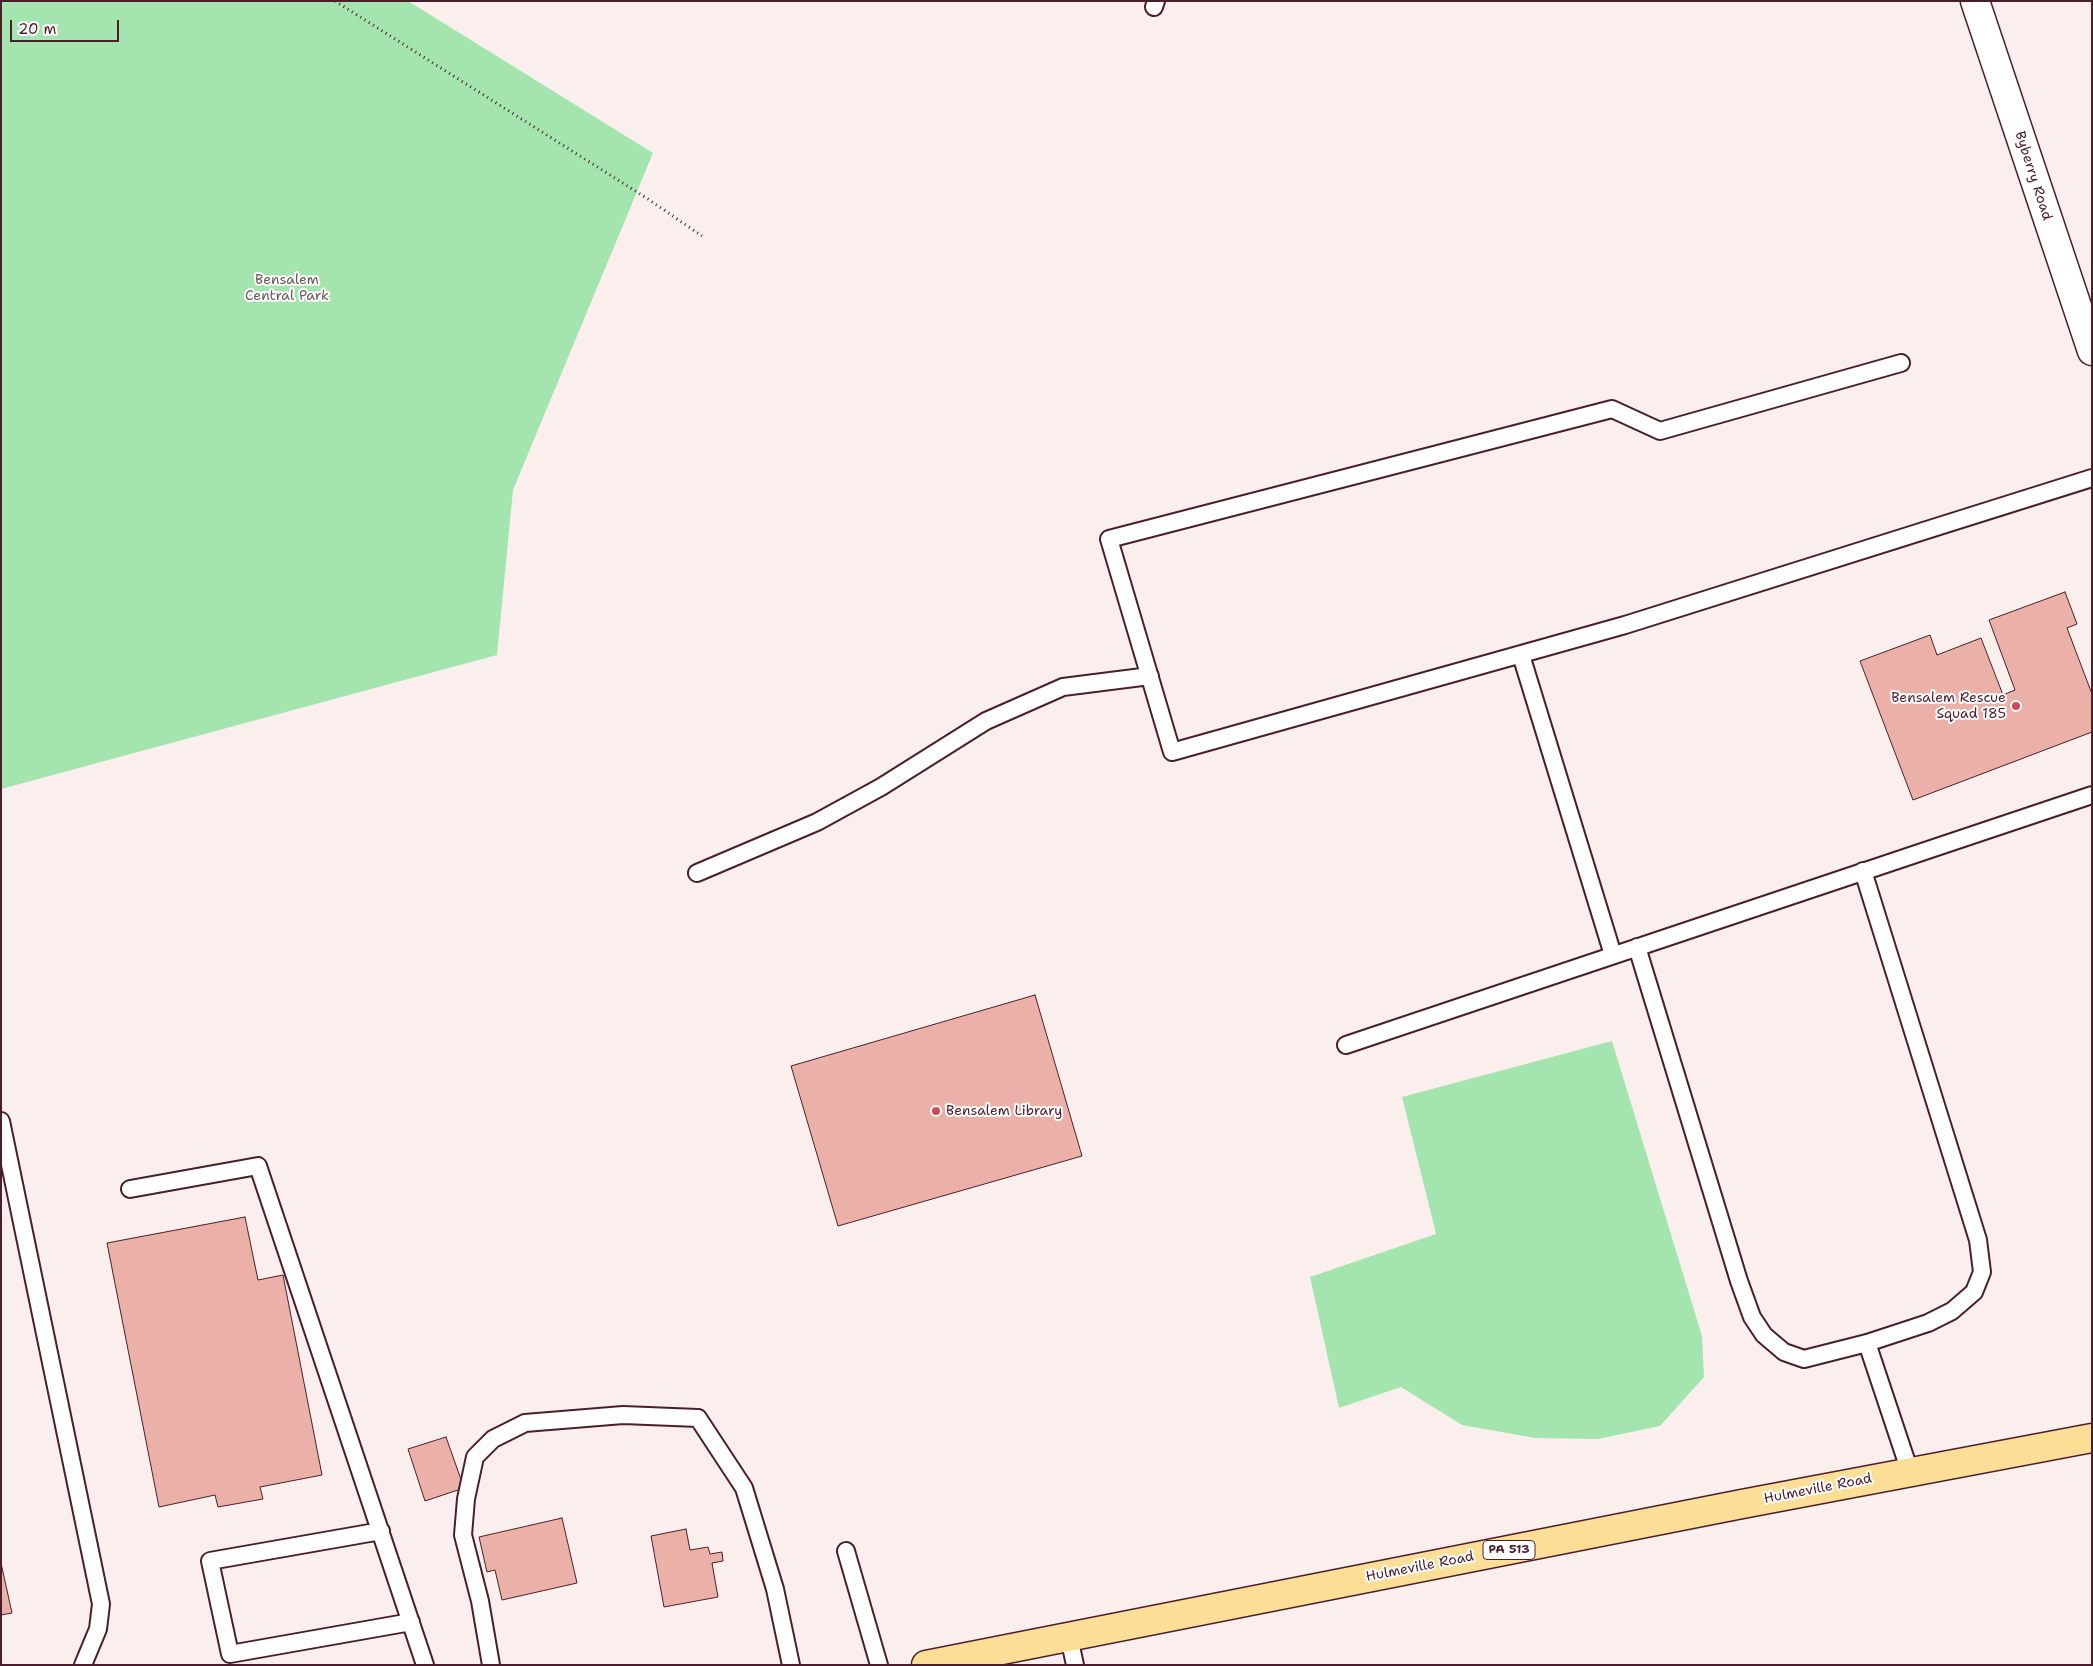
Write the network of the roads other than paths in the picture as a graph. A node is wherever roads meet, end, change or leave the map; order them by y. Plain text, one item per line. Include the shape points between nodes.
1 (1975, 1) edge
2 (2092, 351) edge
3 (1901, 363) dead end
4 (2092, 478) edge
5 (1520, 655) junction
6 (1150, 676) junction
7 (2092, 795) edge
8 (1863, 871) junction
9 (698, 873) dead end
10 (1637, 947) junction
11 (1613, 955) junction
12 (1346, 1045) dead end
13 (1, 1121) edge
14 (130, 1189) dead end
15 (1867, 1343) junction
16 (2092, 1438) edge
17 (1910, 1472) junction
18 (381, 1531) junction
19 (846, 1551) dead end
20 (411, 1622) junction
21 (1069, 1637) junction
22 (83, 1665) edge
23 (425, 1665) edge
24 (491, 1665) edge
25 (791, 1665) edge
26 (879, 1665) edge
27 (926, 1665) edge
28 (1075, 1665) edge

1 - 2 street, Byberry Road
3 - 6 lane via 1660,431 1612,409 1109,539
4 - 5 lane via 1625,626
5 - 6 lane via 1172,752
5 - 11 lane
6 - 9 lane via 1063,687 986,721 881,787 816,822
7 - 8 lane
8 - 10 lane
8 - 15 lane via 1978,1240 1982,1272 1974,1292 1952,1310 1928,1323
10 - 11 lane
10 - 15 lane via 1752,1317 1764,1335 1784,1352 1804,1359
11 - 12 lane
13 - 22 lane via 100,1604 98,1629
14 - 18 lane via 258,1166
15 - 17 lane
16 - 17 main road, Hulmeville Road / PA 513
17 - 21 main road, Hulmeville Road / PA 513
18 - 20 lane
18 - 20 lane via 210,1561 230,1654
19 - 26 lane
20 - 23 lane
21 - 27 main road, Hulmeville Road / PA 513
21 - 28 lane
24 - 25 lane via 480,1600 463,1535 466,1499 475,1457 493,1440 525,1423 623,1415 698,1418 744,1488 775,1589

